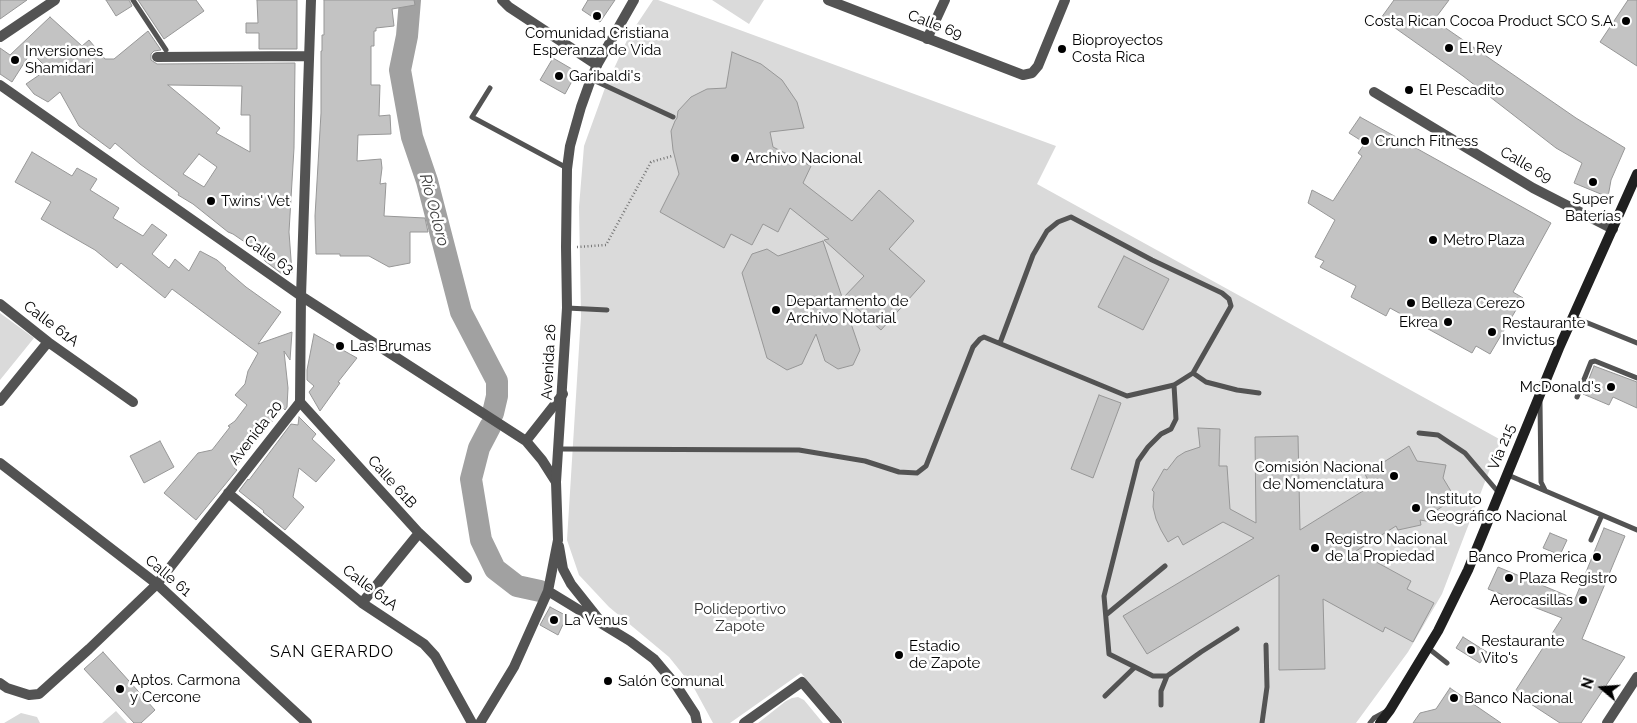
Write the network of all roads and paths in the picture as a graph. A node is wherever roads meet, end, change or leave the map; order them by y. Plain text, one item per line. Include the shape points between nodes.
1 (56, 0) edge
2 (134, 0) edge
3 (311, 0) edge
4 (502, 0) edge
5 (634, 0) edge
6 (828, 0) edge
7 (945, 0) edge
8 (1065, 0) edge
9 (0, 37) edge
10 (927, 39) junction
11 (166, 50) dead end
12 (309, 56) junction
13 (157, 58) dead end
14 (597, 65) junction
15 (591, 79) junction
16 (0, 85) edge
17 (490, 88) dead end
18 (1374, 92) dead end
19 (673, 117) dead end
20 (672, 156) dead end
21 (567, 168) junction
22 (1637, 174) edge
23 (1613, 229) junction
24 (566, 247) junction
25 (300, 296) junction
26 (0, 304) edge
27 (567, 308) junction
28 (607, 310) dead end
29 (1572, 317) junction
30 (48, 342) junction
31 (1000, 343) junction
32 (1637, 343) edge
33 (1193, 374) junction
34 (1637, 378) edge
35 (1174, 385) junction
36 (1540, 392) junction
37 (1259, 393) dead end
38 (563, 394) junction
39 (1577, 397) dead end
40 (0, 401) edge
41 (133, 402) dead end
42 (300, 402) junction
43 (1419, 433) dead end
44 (526, 441) junction
45 (559, 449) junction
46 (0, 463) edge
47 (1508, 475) junction
48 (556, 482) junction
49 (1546, 491) junction
50 (228, 493) junction
51 (1500, 493) junction
52 (1602, 515) junction
53 (1637, 530) edge
54 (419, 533) junction
55 (558, 540) junction
56 (1591, 540) dead end
57 (1165, 566) dead end
58 (467, 578) dead end
59 (157, 584) junction
60 (548, 591) junction
61 (362, 603) junction
62 (1107, 614) junction
63 (605, 626) junction
64 (1236, 629) dead end
65 (1266, 645) dead end
66 (1428, 648) junction
67 (1448, 663) dead end
68 (1135, 667) junction
69 (1167, 676) junction
70 (1637, 677) edge
71 (0, 684) edge
72 (1105, 696) dead end
73 (1161, 706) dead end
74 (1390, 710) junction
75 (307, 723) edge
76 (472, 723) edge
77 (480, 723) edge
78 (697, 723) edge
79 (744, 723) edge
80 (837, 723) edge
81 (1262, 723) edge
82 (1370, 723) edge
83 (1380, 723) edge
84 (1607, 723) edge

1 - 9 street
2 - 11 lane
3 - 12 street, Avenida 20
4 - 14 street
5 - 14 street, Avenida 26
6 - 10 street, Calle 69
7 - 10 street
8 - 10 street, Calle 69 via 1038,66 1032,73 1023,75
12 - 13 street
12 - 25 street, Avenida 20
14 - 15 street, Avenida 26
15 - 19 lane
15 - 21 street, Avenida 26 via 570,146
16 - 25 street, Calle 63
17 - 21 lane via 472,117
18 - 23 street, Calle 69 via 1533,188
20 - 24 path via 651,162 606,245
21 - 24 street, Avenida 26
22 - 23 main road, Vía 215
23 - 29 main road, Vía 215
24 - 27 street, Avenida 26
25 - 42 street, Avenida 20
25 - 44 street, Calle 63
26 - 30 street, Calle 61A
27 - 28 lane
27 - 38 street, Avenida 26
29 - 32 lane
29 - 36 main road, Vía 215
30 - 40 street
30 - 41 street, Calle 61A
31 - 33 lane via 1033,255 1047,232 1058,222 1071,217 1229,299 1231,306
31 - 35 lane via 1127,396
31 - 45 lane via 984,337 973,347 926,466 917,473 799,450
33 - 35 lane
33 - 37 lane via 1206,382
34 - 39 lane via 1591,362
35 - 62 lane via 1174,424 1148,447 1138,461 1104,596
36 - 47 main road, Vía 215
36 - 49 lane via 1541,482
38 - 44 street
38 - 45 street, Avenida 26
42 - 50 street, Avenida 20
42 - 54 street, Calle 61B
43 - 51 lane via 1438,435 1465,453
44 - 48 street, Calle 63
45 - 48 street, Avenida 26
46 - 59 street, Calle 61
47 - 49 lane
47 - 51 main road, Vía 215
48 - 55 street, Avenida 26
49 - 52 lane
50 - 59 street, Avenida 20
50 - 61 street, Calle 61A
51 - 66 main road, Vía 215 via 1468,570
52 - 53 lane
52 - 56 lane
54 - 58 street, Calle 61B
54 - 61 street
55 - 60 street, Avenida 26
55 - 63 street via 563,569 571,584
57 - 62 lane
59 - 71 street, Avenida 20 via 39,694 17,692
59 - 75 street, Calle 61
60 - 63 street
60 - 77 street, Avenida 26 via 514,667
61 - 76 street, Calle 61A via 424,644
62 - 68 lane via 1109,654
63 - 78 street via 654,659 676,684 695,714
64 - 69 lane
65 - 81 lane via 1267,687
66 - 67 lane
66 - 74 main road, Vía 215
68 - 69 lane via 1153,676
68 - 72 lane
69 - 73 lane via 1161,691
70 - 84 street
74 - 82 lane
74 - 83 main road, Vía 215
79 - 80 street via 802,682

